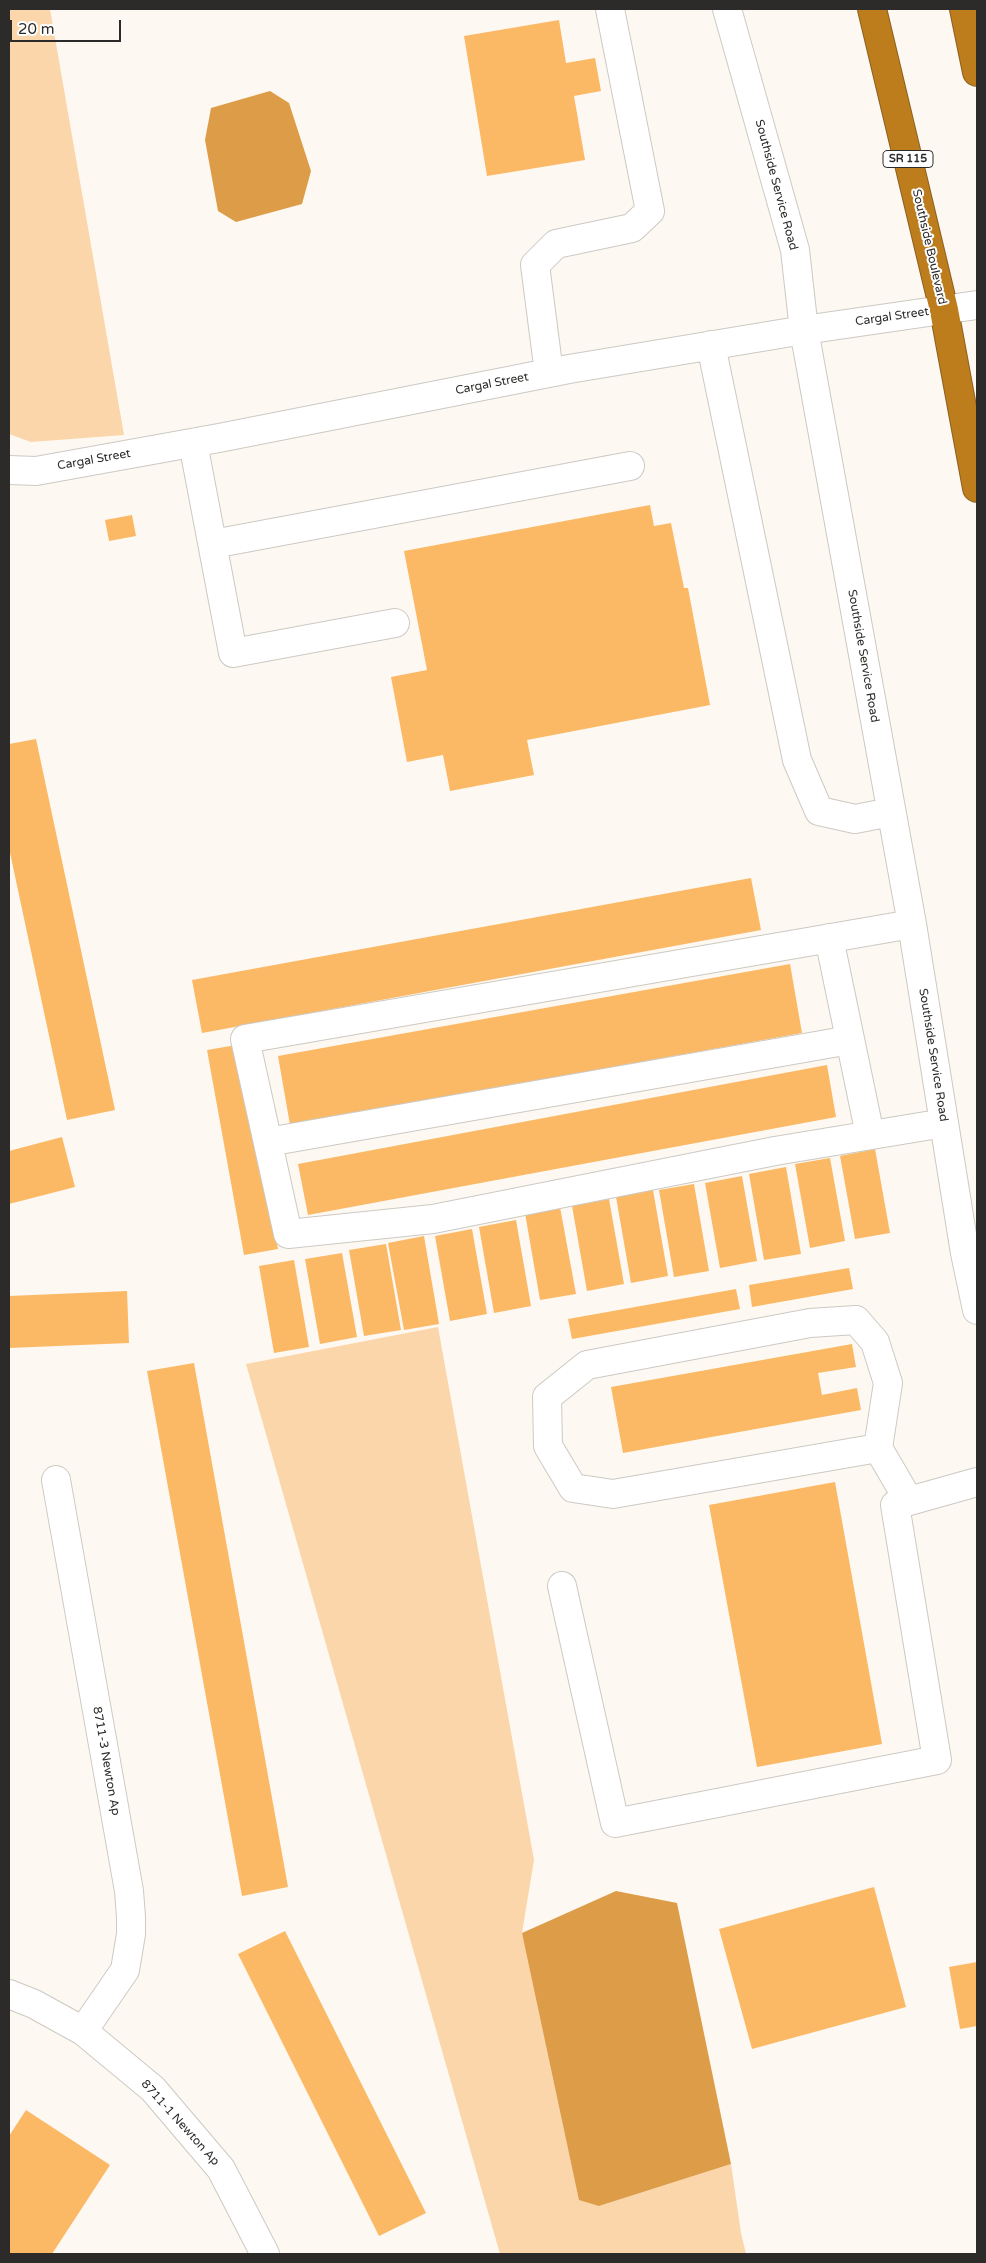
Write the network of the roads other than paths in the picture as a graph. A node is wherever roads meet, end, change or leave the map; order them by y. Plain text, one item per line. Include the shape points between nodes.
1 (610, 9) edge
2 (727, 9) edge
3 (872, 9) edge
4 (964, 9) edge
5 (974, 39) edge
6 (977, 72) edge
7 (977, 305) edge
8 (944, 310) junction
9 (804, 330) junction
10 (711, 345) junction
11 (549, 373) junction
12 (193, 443) junction
13 (630, 466) dead end
14 (9, 470) edge
15 (977, 488) edge
16 (213, 544) junction
17 (395, 624) dead end
18 (891, 812) junction
19 (912, 924) junction
20 (829, 938) junction
21 (850, 1040) junction
22 (944, 1123) junction
23 (870, 1135) junction
24 (268, 1142) junction
25 (977, 1310) edge
26 (878, 1448) junction
27 (56, 1480) dead end
28 (977, 1482) edge
29 (910, 1501) junction
30 (562, 1586) dead end
31 (9, 1994) edge
32 (83, 2031) junction
33 (265, 2254) edge

1 - 11 street via 650,211 632,228 556,244 535,265
2 - 9 street, Southside Service Road via 795,250
3 - 8 highway, Southside Boulevard / SR 115
4 - 5 highway
5 - 6 highway
7 - 8 street, Cargal Street
8 - 9 street, Cargal Street
8 - 15 highway, Southside Boulevard / SR 115
9 - 10 street, Cargal Street
9 - 18 street, Southside Service Road
10 - 11 street, Cargal Street
10 - 18 street via 797,760 819,811 855,819
11 - 12 street, Cargal Street
12 - 14 street, Cargal Street via 36,471
12 - 16 street
13 - 16 street
16 - 17 street via 233,653
18 - 19 street, Southside Service Road
19 - 20 street
19 - 22 street, Southside Service Road
20 - 21 street
20 - 24 street via 245,1040
21 - 23 street
21 - 24 street
22 - 23 street
22 - 25 street, Southside Service Road
23 - 24 street via 765,1152 433,1219 288,1234
26 - 26 street via 613,1494 573,1488 548,1446 547,1396 587,1365 810,1322 856,1320 875,1342 888,1383
26 - 29 street
27 - 32 street, 8711-3 Newton Ap via 131,1917 125,1970
28 - 29 street
29 - 30 street via 895,1504 936,1760 615,1822
31 - 32 street, 8711-1 Newton Ap
32 - 33 street, 8711-1 Newton Ap via 153,2089 221,2169

